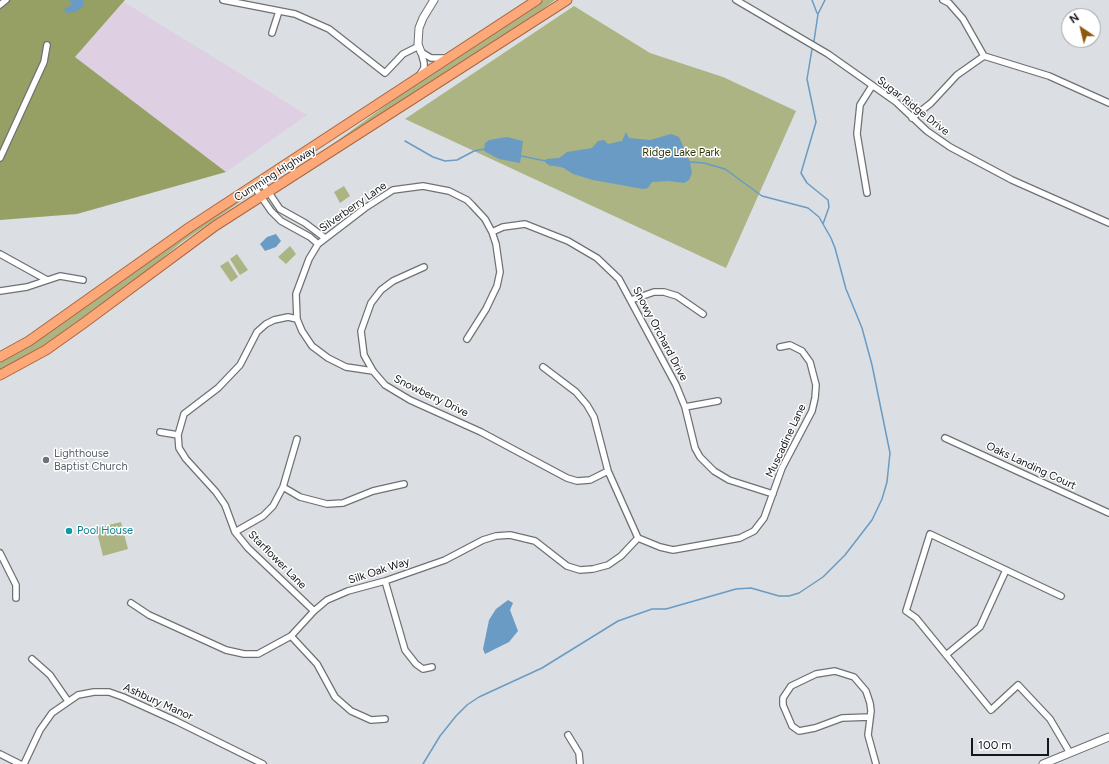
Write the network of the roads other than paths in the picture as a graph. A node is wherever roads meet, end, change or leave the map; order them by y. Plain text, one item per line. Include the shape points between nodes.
1 (6, 0) edge
2 (224, 0) edge
3 (434, 0) edge
4 (537, 0) edge
5 (567, 0) edge
6 (736, 0) edge
7 (942, 0) edge
8 (239, 2) edge
9 (0, 5) edge
10 (279, 11) junction
11 (272, 33) dead end
12 (47, 45) dead end
13 (420, 49) junction
14 (984, 56) junction
15 (448, 57) junction
16 (418, 77) junction
17 (872, 86) junction
18 (1109, 103) edge
19 (912, 118) junction
20 (0, 158) edge
21 (257, 183) junction
22 (867, 193) dead end
23 (265, 195) junction
24 (291, 216) junction
25 (1109, 223) edge
26 (286, 224) junction
27 (492, 232) junction
28 (325, 238) junction
29 (318, 244) junction
30 (0, 254) edge
31 (424, 267) dead end
32 (47, 280) junction
33 (82, 280) dead end
34 (0, 291) edge
35 (631, 300) junction
36 (703, 314) dead end
37 (297, 320) junction
38 (467, 339) dead end
39 (780, 347) dead end
40 (0, 357) edge
41 (544, 367) dead end
42 (373, 371) junction
43 (0, 375) edge
44 (718, 401) dead end
45 (685, 407) junction
46 (160, 432) dead end
47 (178, 435) junction
48 (945, 438) dead end
49 (297, 439) dead end
50 (608, 471) junction
51 (404, 484) dead end
52 (283, 487) junction
53 (773, 494) junction
54 (1109, 513) edge
55 (235, 532) junction
56 (638, 538) junction
57 (0, 553) edge
58 (1006, 570) junction
59 (385, 581) junction
60 (1061, 596) dead end
61 (16, 598) dead end
62 (131, 602) dead end
63 (314, 611) junction
64 (291, 636) junction
65 (946, 655) junction
66 (32, 659) dead end
67 (432, 667) dead end
68 (68, 701) junction
69 (870, 717) junction
70 (385, 719) dead end
71 (568, 735) dead end
72 (1109, 737) edge
73 (1070, 753) junction
74 (0, 754) edge
75 (20, 764) edge
76 (24, 764) edge
77 (263, 764) edge
78 (580, 764) edge
79 (876, 764) edge
80 (1042, 764) edge

1 - 9 street
2 - 8 street
3 - 13 street via 421,23 418,34
4 - 15 highway, Cumming Highway
5 - 23 highway, Cumming Highway
6 - 17 street, Sugar Ridge Drive via 828,54
7 - 14 street via 949,3 963,18
8 - 10 street
10 - 11 street
10 - 13 street via 295,14 329,29 385,73 403,54
12 - 20 street via 44,62
13 - 15 street via 436,59
13 - 16 street via 424,65
14 - 18 street via 1049,76
14 - 19 street via 957,75
15 - 16 highway, Cumming Highway
16 - 21 highway, Cumming Highway
17 - 19 street, Sugar Ridge Drive via 896,102
17 - 22 street via 860,105 857,134
19 - 25 street, Sugar Ridge Drive via 927,132 971,158 1040,193
21 - 23 street
21 - 23 street
21 - 40 highway, Cumming Highway via 29,341
23 - 24 street
23 - 26 street via 271,211
23 - 43 highway, Cumming Highway via 215,226 46,350
24 - 26 street
24 - 28 street
26 - 29 street
27 - 28 street, Silverberry Lane via 485,219 467,200 449,192 423,186 393,190
27 - 35 street, Snowy Orchard Drive via 503,227 525,224 568,241 597,258 619,279
27 - 38 street, Silverberry Lane via 500,272 497,286 486,310
28 - 29 street, Silverberry Lane
29 - 37 street, Silverberry Lane via 309,259 296,294
30 - 32 street
31 - 42 street, Snowberry Drive via 393,281 381,290 371,303 361,331 364,355
32 - 33 street via 60,276
32 - 34 street via 27,287
35 - 36 street via 654,292 664,292 677,296
35 - 45 street, Snowy Orchard Drive
37 - 42 street, Silverberry Lane via 312,346 328,358 346,367
37 - 47 street via 288,317 266,324 257,332 240,365 218,388 184,414
39 - 53 street, Muscadine Lane via 790,345 802,351 810,362 816,385 812,411 782,468
41 - 50 street via 576,392 587,405 594,417
42 - 50 street, Snowberry Drive via 385,385 410,400 480,432 567,478 577,481 590,480
44 - 45 street
45 - 53 street, Snowy Orchard Drive via 695,448 706,463 728,480
46 - 47 street
47 - 55 street, Starflower Lane via 179,448 225,505
48 - 54 street, Oaks Landing Court
49 - 52 street
50 - 56 street
51 - 52 street via 373,491 343,503 327,504 300,497
52 - 55 street via 273,506 263,516
53 - 56 street, Muscadine Lane via 764,518 754,531 740,538 673,550
55 - 63 street, Starflower Lane via 248,548
56 - 59 street, Silk Oak Way via 621,556 608,565 580,570 567,566 535,541 510,535 496,536 444,560
57 - 61 street via 16,584
58 - 60 street
58 - 65 street via 980,627
58 - 65 street via 930,534 906,611 916,618
59 - 63 street, Silk Oak Way via 348,591 327,600
59 - 67 street via 406,650 423,669
62 - 64 street, Silk Oak Way via 149,615 226,650 244,654 258,654
63 - 64 street, Silk Oak Way
64 - 70 street via 317,664 335,697 351,711 371,720
65 - 73 street via 991,710 1018,685 1050,719
66 - 68 street via 50,675
68 - 76 street, Ashbury Manor via 52,713 40,730
68 - 77 street, Ashbury Manor via 94,692 109,692 176,721
69 - 69 street via 870,703 866,692 854,677 845,673 835,671 816,674 791,686 783,698 783,705 792,726 798,731 842,718
69 - 79 street via 868,735
71 - 78 street via 579,753
72 - 73 street
73 - 80 street
74 - 75 street

